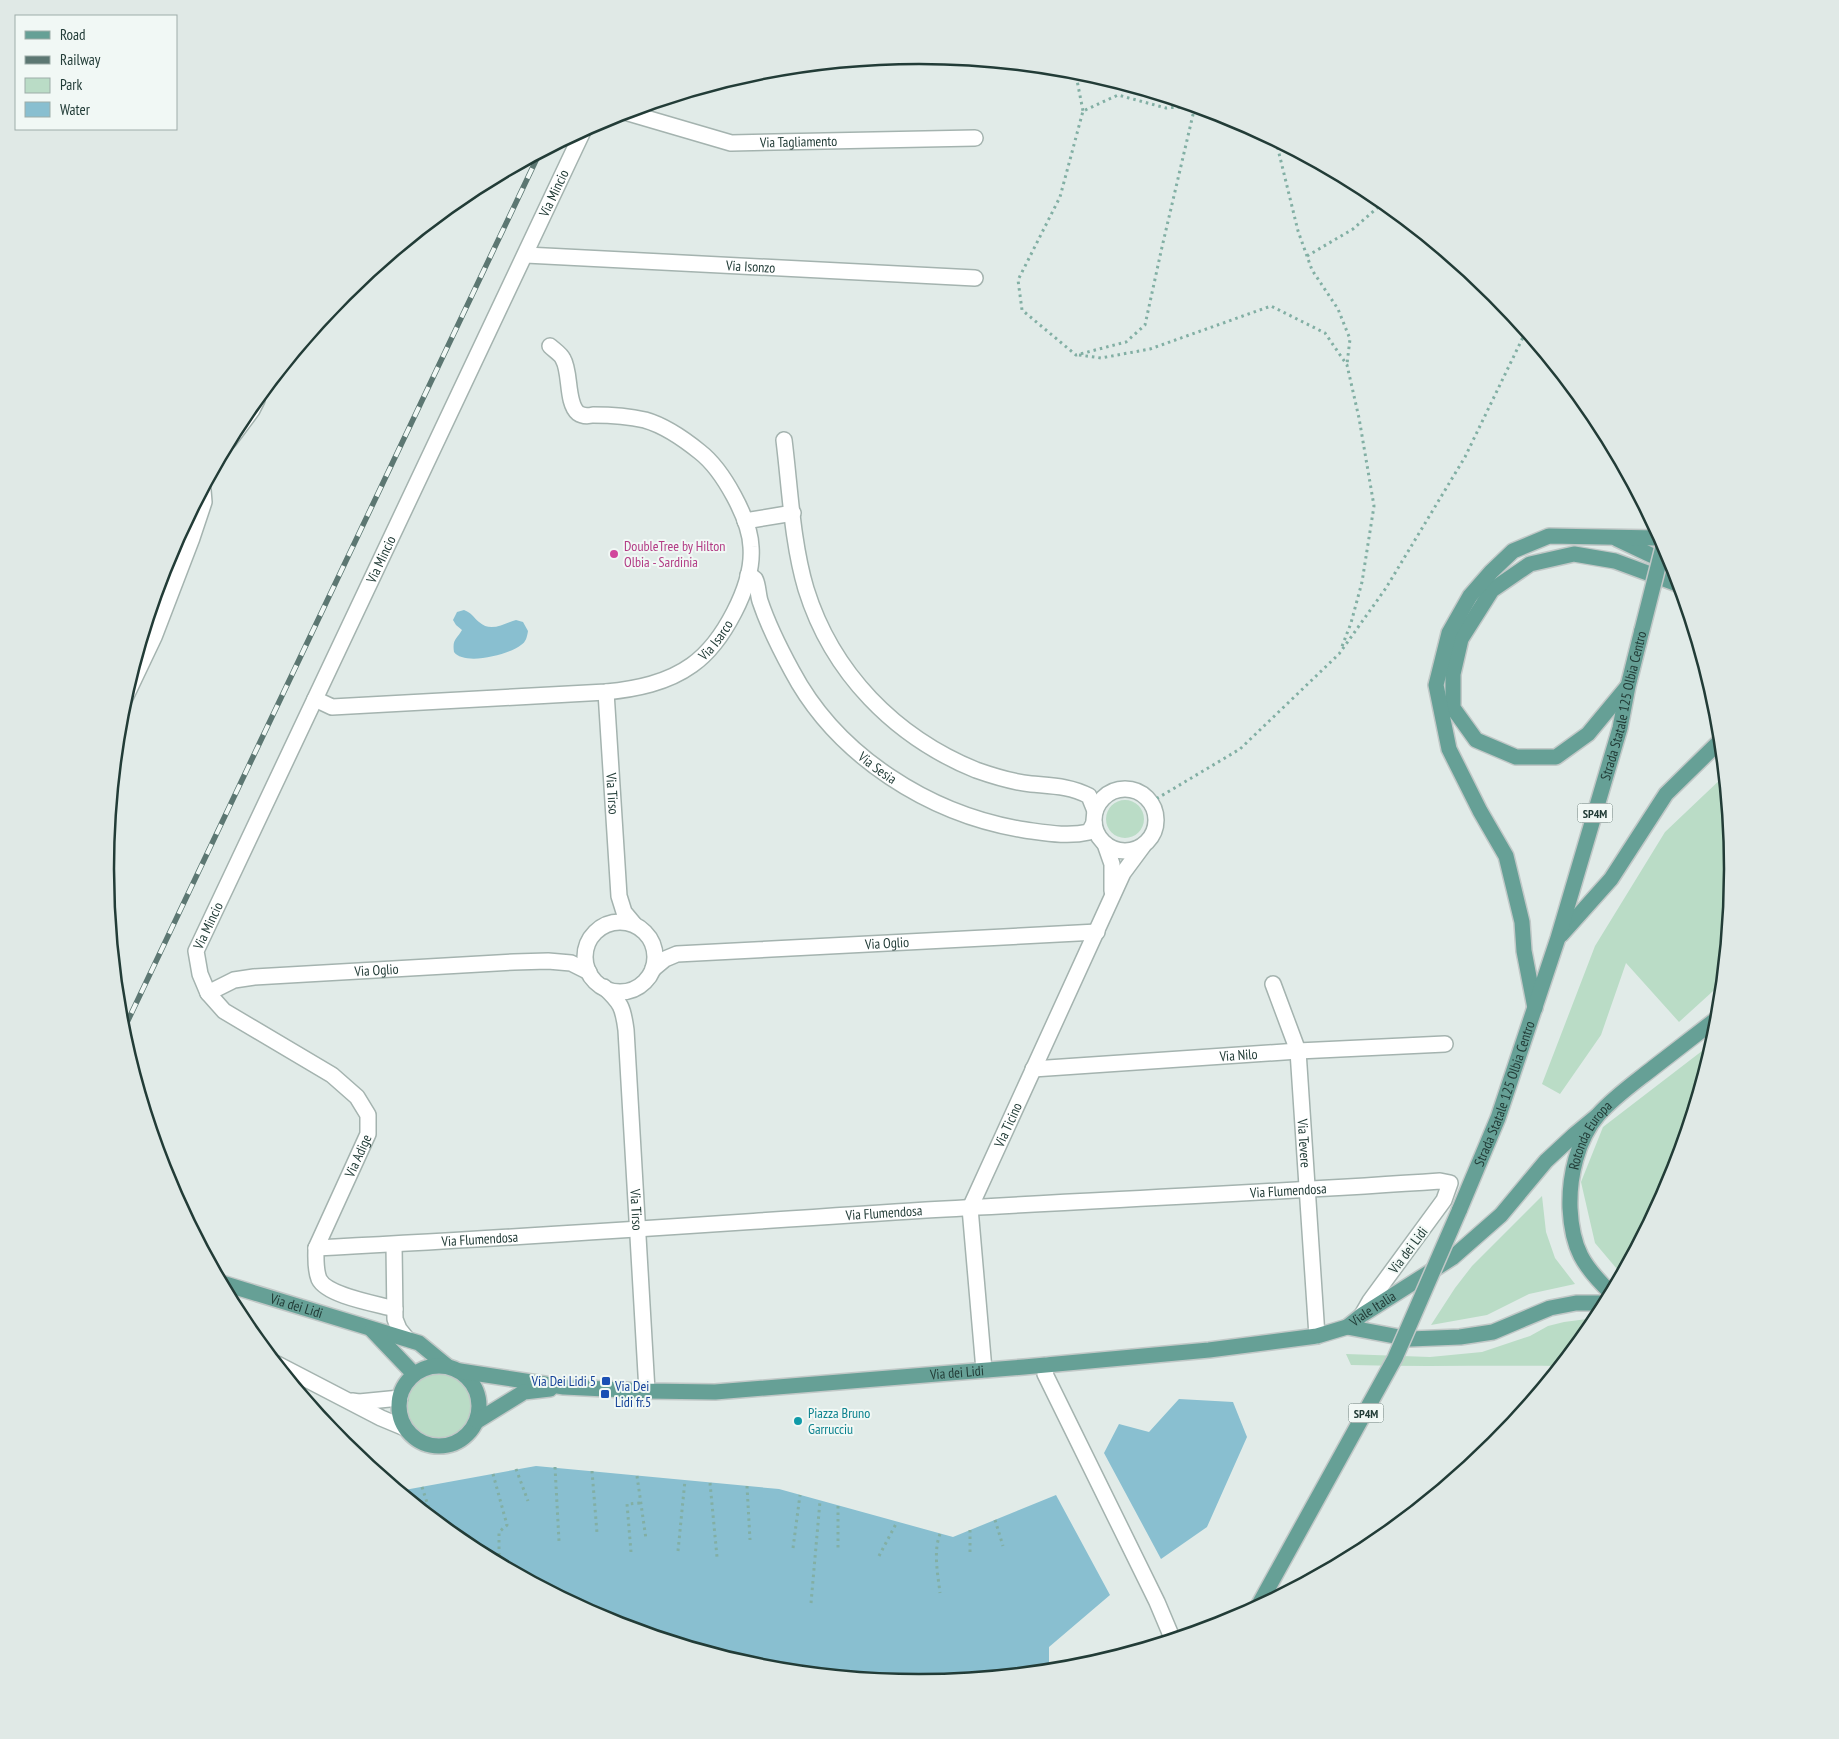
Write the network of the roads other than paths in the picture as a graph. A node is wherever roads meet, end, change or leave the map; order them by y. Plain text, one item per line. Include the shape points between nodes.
1 (637, 116) edge
2 (975, 138) dead end
3 (580, 139) edge
4 (526, 255) junction
5 (975, 278) dead end
6 (550, 346) dead end
7 (784, 440) dead end
8 (204, 500) edge
9 (793, 513) junction
10 (745, 521) junction
11 (1613, 536) junction
12 (1653, 538) edge
13 (1661, 555) edge
14 (1664, 561) edge
15 (748, 575) junction
16 (1671, 582) edge
17 (170, 591) junction
18 (161, 600) edge
19 (141, 663) edge
20 (1628, 686) junction
21 (606, 692) junction
22 (315, 699) junction
23 (1715, 746) edge
24 (1094, 817) junction
25 (1105, 844) junction
26 (1143, 846) junction
27 (1112, 895) junction
28 (619, 896) junction
29 (610, 923) junction
30 (634, 924) junction
31 (1097, 932) junction
32 (1558, 938) junction
33 (653, 945) junction
34 (587, 946) junction
35 (677, 954) junction
36 (548, 960) junction
37 (653, 970) junction
38 (589, 972) junction
39 (1273, 984) dead end
40 (637, 987) junction
41 (604, 988) junction
42 (208, 993) junction
43 (1535, 1008) junction
44 (1711, 1024) edge
45 (626, 1030) junction
46 (1445, 1044) dead end
47 (1298, 1051) junction
48 (1033, 1069) junction
49 (1598, 1116) junction
50 (1450, 1183) joint
51 (1308, 1190) junction
52 (970, 1208) junction
53 (638, 1228) junction
54 (394, 1245) junction
55 (316, 1248) junction
56 (231, 1286) edge
57 (1607, 1289) edge
58 (1597, 1304) edge
59 (395, 1309) junction
60 (1362, 1315) junction
61 (1348, 1327) junction
62 (371, 1329) junction
63 (1317, 1336) junction
64 (407, 1340) junction
65 (1047, 1365) junction
66 (453, 1369) junction
67 (288, 1370) edge
68 (984, 1370) junction
69 (414, 1374) junction
70 (564, 1387) junction
71 (647, 1391) junction
72 (400, 1398) junction
73 (348, 1400) junction
74 (478, 1421) junction
75 (405, 1428) junction
76 (1262, 1598) edge
77 (1171, 1634) edge

1 - 2 street, Via Tagliamento via 731,143
3 - 4 street, Via Mincio
4 - 5 street, Via Isonzo
4 - 22 street, Via Mincio
6 - 10 street, Via Isarco via 564,359 573,404 578,413 647,421 672,432 703,454 719,473
7 - 9 street
8 - 17 street
9 - 10 street
9 - 24 street via 799,558 815,614 841,663 876,705 899,726 956,761 1005,779 1070,787 1089,796
10 - 15 street, Via Isarco via 751,547
11 - 12 main road
11 - 14 main road
11 - 43 main road via 1549,536 1514,550 1470,596 1457,618 1449,633 1436,685 1449,749 1506,856 1522,922
13 - 20 main road, Strada Statale 125 Olbia Centro / SP4M, bridge
15 - 21 street, Via Isarco via 741,599 728,622 712,646 693,665 634,689
15 - 24 street, Via Sesia via 755,580 774,635 812,704 856,751 887,775 927,799 993,823 1076,835 1089,832
16 - 20 main road via 1616,561 1574,554 1530,564 1492,590 1461,639 1453,674 1453,708 1476,740 1516,757 1556,757 1588,734
17 - 18 street
17 - 19 street via 154,637
20 - 32 main road, Strada Statale 125 Olbia Centro / SP4M via 1620,728
21 - 22 street, Via Isarco via 332,707
21 - 28 street, Via Tirso
22 - 42 street, Via Mincio via 196,951
23 - 32 main road via 1666,794 1611,879
24 - 25 street via 1096,831
24 - 26 street via 1099,801 1106,794 1126,788 1140,792 1151,802 1157,821 1150,839
25 - 26 street via 1124,851
25 - 27 street via 1112,864
26 - 27 street, Via Ticino
27 - 31 street, Via Ticino
28 - 29 street via 617,910
28 - 30 street via 624,912
29 - 30 street
29 - 34 street via 600,928
30 - 33 street via 647,934
31 - 35 street, Via Oglio
31 - 48 street, Via Ticino
32 - 43 main road, Strada Statale 125 Olbia Centro / SP4M
33 - 35 street
33 - 37 street
34 - 36 street
34 - 38 street via 585,960
35 - 37 street
36 - 38 street via 571,964
36 - 42 street, Via Oglio via 254,978 234,980
37 - 40 street
38 - 41 street
39 - 47 street, Via Tevere
40 - 41 street via 627,991
40 - 45 street via 630,1001
41 - 45 street via 624,1010
42 - 55 street, Via Adige via 224,1011 332,1075 357,1096 368,1114 368,1134
43 - 76 main road, Strada Statale 125 Olbia Centro / SP4M, bridge via 1498,1118 1395,1358
44 - 49 main road, Rotonda Europa via 1626,1089
45 - 53 street, Via Tirso
46 - 47 street, Via Nilo
47 - 48 street, Via Nilo
47 - 51 street, Via Tevere
48 - 52 street, Via Ticino
49 - 57 main road, Rotonda Europa via 1578,1150 1569,1190 1571,1224 1578,1254
49 - 60 main road, Viale Italia via 1546,1161 1501,1215 1477,1237 1452,1258
50 - 51 street, Via Flumendosa
50 - 60 street, Via dei Lidi via 1444,1200
51 - 52 street, Via Flumendosa
51 - 63 street, Via Tevere
52 - 53 street, Via Flumendosa
52 - 68 street, Via Ticino
53 - 54 street, Via Flumendosa
53 - 71 street, Via Tirso
54 - 55 street, Via Flumendosa
54 - 59 street
55 - 59 street, Via Adige via 315,1265 320,1281 334,1292
56 - 62 main road, Via dei Lidi
58 - 61 main road, Viale Italia via 1576,1303 1550,1308 1493,1332 1460,1337 1410,1339
59 - 64 street via 399,1329
60 - 61 main road, Viale Italia
61 - 63 main road, Via dei Lidi
62 - 64 main road, Via dei Lidi
62 - 69 main road
63 - 65 main road, Via dei Lidi
64 - 66 main road, Via dei Lidi via 419,1343
65 - 68 main road, Via dei Lidi
65 - 77 street via 1045,1374
66 - 69 main road via 430,1367
66 - 70 main road, Via dei Lidi
66 - 74 main road via 466,1375 475,1386 480,1406
67 - 73 street
68 - 71 main road, Via dei Lidi via 715,1392
69 - 72 main road
70 - 71 main road, Via dei Lidi
70 - 74 main road, Via dei Lidi via 524,1392
72 - 73 street
72 - 75 main road via 399,1414
73 - 75 street
74 - 75 main road via 464,1439 436,1447 422,1443

